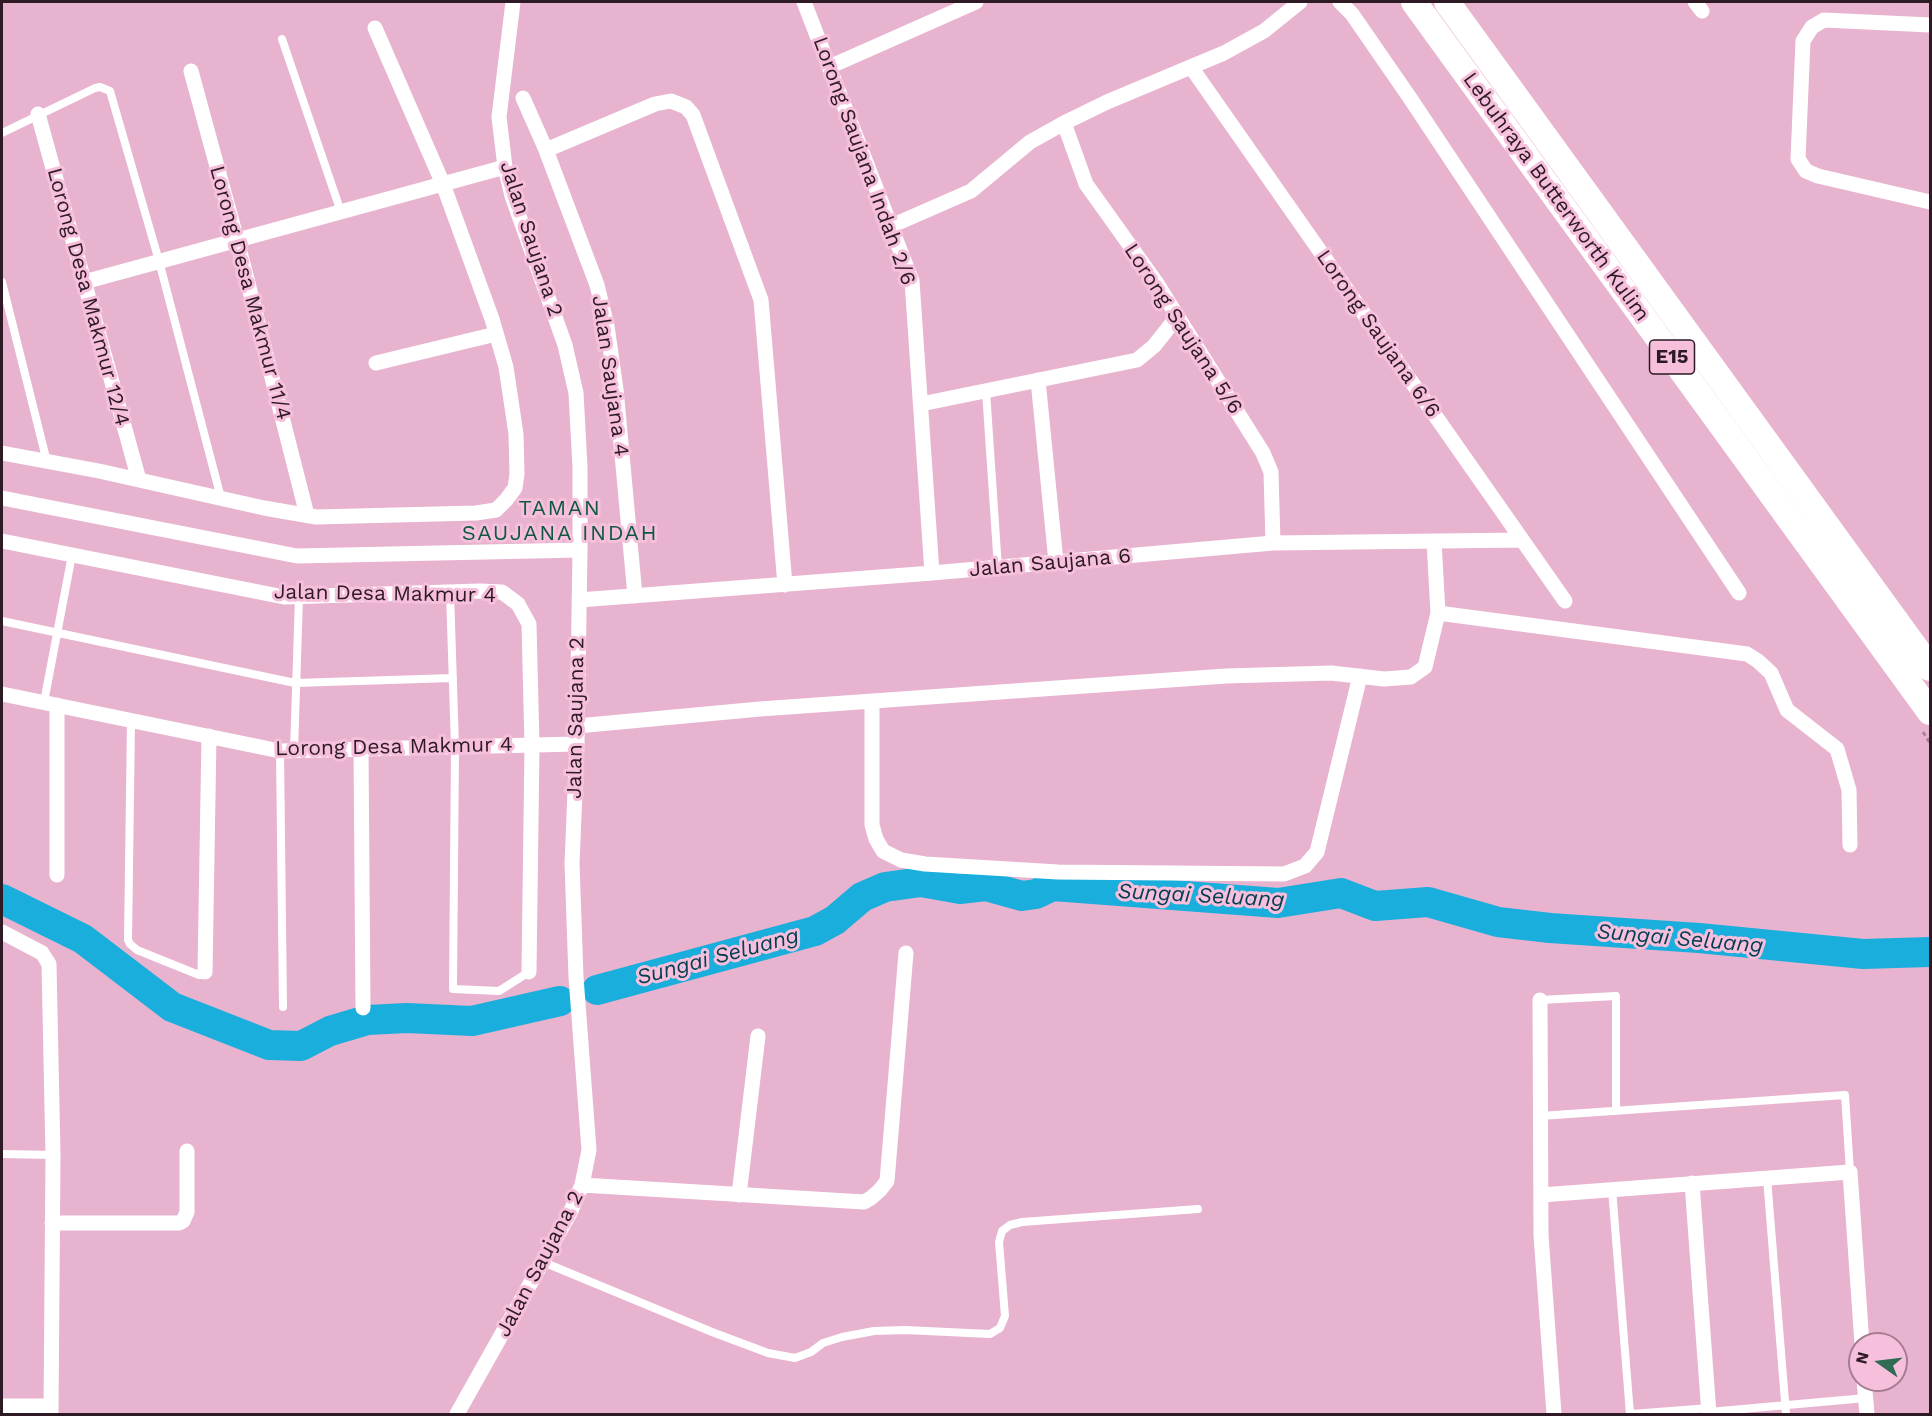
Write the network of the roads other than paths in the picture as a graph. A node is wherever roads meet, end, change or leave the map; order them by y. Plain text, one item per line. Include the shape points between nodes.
1 (513, 2) edge
2 (804, 2) edge
3 (976, 2) edge
4 (1300, 2) edge
5 (1340, 2) edge
6 (1414, 2) edge
7 (1447, 2) edge
8 (1930, 25) edge
9 (375, 28) dead end
10 (282, 39) dead end
11 (829, 67) junction
12 (1191, 67) junction
13 (191, 71) dead end
14 (523, 98) dead end
15 (38, 114) junction
16 (1064, 123) junction
17 (2, 133) edge
18 (546, 150) junction
19 (505, 167) junction
20 (443, 184) junction
21 (1930, 202) edge
22 (341, 212) junction
23 (891, 226) junction
24 (237, 240) junction
25 (159, 261) junction
26 (2, 282) edge
27 (84, 282) junction
28 (1178, 317) junction
29 (496, 334) junction
30 (376, 363) dead end
31 (1038, 380) junction
32 (986, 391) junction
33 (921, 404) junction
34 (2, 453) edge
35 (47, 462) junction
36 (139, 480) junction
37 (2, 498) edge
38 (221, 498) junction
39 (306, 515) junction
40 (1522, 540) junction
41 (2, 541) edge
42 (1434, 541) junction
43 (1273, 543) junction
44 (580, 550) junction
45 (72, 555) junction
46 (1056, 562) junction
47 (998, 568) junction
48 (933, 573) junction
49 (785, 585) junction
50 (450, 592) junction
51 (1739, 593) dead end
52 (635, 596) junction
53 (299, 597) junction
54 (579, 600) junction
55 (1565, 602) dead end
56 (1438, 613) junction
57 (2, 621) edge
58 (56, 632) junction
59 (1930, 668) edge
60 (1360, 676) junction
61 (453, 678) junction
62 (295, 684) junction
63 (2, 694) edge
64 (872, 702) junction
65 (50, 703) junction
66 (1930, 712) edge
67 (131, 720) junction
68 (577, 726) junction
69 (209, 736) junction
70 (577, 744) junction
71 (532, 745) junction
72 (455, 747) junction
73 (362, 749) junction
74 (287, 751) junction
75 (1850, 845) dead end
76 (57, 875) dead end
77 (2, 932) edge
78 (906, 953) dead end
79 (205, 972) joint
80 (529, 972) joint
81 (1540, 1000) joint
82 (283, 1007) dead end
83 (363, 1008) dead end
84 (758, 1036) dead end
85 (1616, 1111) junction
86 (1540, 1116) junction
87 (187, 1151) dead end
88 (2, 1154) edge
89 (53, 1155) junction
90 (1850, 1172) junction
91 (1767, 1178) junction
92 (1692, 1183) junction
93 (582, 1185) junction
94 (1612, 1189) junction
95 (740, 1195) junction
96 (1541, 1195) junction
97 (1198, 1209) dead end
98 (52, 1223) junction
99 (543, 1262) junction
100 (1861, 1332) edge
101 (1865, 1392) edge
102 (1866, 1398) junction
103 (2, 1406) edge
104 (51, 1410) edge
105 (1786, 1410) edge
106 (1709, 1412) edge
107 (457, 1414) edge
108 (1554, 1414) edge
109 (1631, 1414) edge
110 (1867, 1414) edge

1 - 19 street, Jalan Saujana 2 via 499,117
2 - 11 street, Lorong Saujana Indah 2/6
3 - 11 street
4 - 12 street via 1264,31
5 - 51 street via 1410,98
6 - 66 highway, Lebuhraya Butterworth Kulim / E15
7 - 59 highway, Lebuhraya Butterworth Kulim / E15
8 - 21 street via 1824,20 1812,27 1803,40 1798,159 1806,171 1818,176
9 - 20 street
10 - 22 lane
11 - 23 street, Lorong Saujana Indah 2/6
12 - 16 street
12 - 40 street, Lorong Saujana 6/6
13 - 24 street, Lorong Desa Makmur 11/4
14 - 18 street, Jalan Saujana 4
15 - 17 lane
15 - 25 lane via 95,88 110,91
15 - 27 street, Lorong Desa Makmur 12/4
16 - 23 street via 1030,142 971,190
16 - 28 street, Lorong Saujana 5/6 via 1086,184
18 - 49 street via 655,104 671,101 693,115 761,300
18 - 52 street, Jalan Saujana 4 via 597,285 607,326
19 - 20 street
19 - 44 street, Jalan Saujana 2 via 565,345 576,393
20 - 22 street
20 - 29 street
22 - 24 street
23 - 33 street, Lorong Saujana Indah 2/6 via 912,281
24 - 25 street
24 - 39 street, Lorong Desa Makmur 11/4
25 - 27 street
25 - 38 lane
26 - 35 lane
27 - 36 street, Lorong Desa Makmur 12/4
28 - 31 street via 1137,360
28 - 43 street, Lorong Saujana 5/6 via 1271,472
29 - 30 street
29 - 39 street via 506,367 516,434 517,474 515,488 496,510
31 - 32 street
31 - 46 street
32 - 33 street
32 - 47 lane
33 - 48 street, Lorong Saujana Indah 2/6
34 - 35 street
35 - 36 street
36 - 38 street
37 - 44 street via 297,556
38 - 39 street
40 - 42 street, Jalan Saujana 6
40 - 55 street, Lorong Saujana 6/6
41 - 45 street, Jalan Desa Makmur 4
42 - 43 street, Jalan Saujana 6
42 - 56 street
43 - 46 street, Jalan Saujana 6
44 - 54 street, Jalan Saujana 2
45 - 53 street, Jalan Desa Makmur 4
45 - 58 lane
46 - 47 street, Jalan Saujana 6
47 - 48 street, Jalan Saujana 6
48 - 49 street, Jalan Saujana 6
49 - 52 street, Jalan Saujana 6
50 - 53 street, Jalan Desa Makmur 4
50 - 61 lane
50 - 71 street, Jalan Desa Makmur 4 via 502,592 518,604 529,624
52 - 54 street, Jalan Saujana 6
53 - 62 lane
54 - 68 street, Jalan Saujana 2
56 - 60 street via 1425,667 1411,677
56 - 75 street via 1747,654 1758,660 1772,673 1787,710 1837,749 1849,790
57 - 58 lane
58 - 62 lane
58 - 65 lane
60 - 64 street via 1226,676
60 - 64 street via 1317,852 1305,866 1284,874 1058,872 901,860 884,850 872,825
61 - 62 lane
61 - 72 lane
62 - 74 lane
63 - 65 street, Lorong Desa Makmur 4
64 - 68 street
65 - 67 street, Lorong Desa Makmur 4
65 - 76 street
67 - 69 street, Lorong Desa Makmur 4
67 - 79 lane via 128,940 137,950 199,975
68 - 70 street, Jalan Saujana 2
69 - 74 street, Lorong Desa Makmur 4
69 - 79 street
70 - 71 street, Lorong Desa Makmur 4
70 - 93 street, Jalan Saujana 2 via 572,863 589,1150
71 - 72 street, Lorong Desa Makmur 4
71 - 80 street, Jalan Desa Makmur 4
72 - 73 street, Lorong Desa Makmur 4
72 - 80 lane via 453,989 499,991
73 - 74 street, Lorong Desa Makmur 4
73 - 83 street
74 - 82 lane
77 - 89 street via 42,953 49,964
78 - 95 street via 886,1180 880,1190 864,1202
81 - 85 lane via 1616,996
81 - 86 street
84 - 95 street
85 - 86 lane
85 - 90 lane via 1845,1095
86 - 96 street
87 - 98 street via 187,1212 179,1223
88 - 89 lane
89 - 98 street
90 - 91 street
90 - 100 street
91 - 92 street
91 - 105 lane
92 - 94 street
92 - 106 street
93 - 95 street
93 - 99 street, Jalan Saujana 2
94 - 96 street
94 - 109 lane
96 - 108 street
97 - 99 lane via 1010,1225 1002,1231 999,1242 1005,1316 1000,1328 990,1334 873,1331 823,1343 795,1358 768,1353 712,1332
98 - 104 street
99 - 107 street, Jalan Saujana 2
101 - 102 street
102 - 105 lane
102 - 110 street
103 - 104 street
105 - 106 lane
106 - 109 lane

